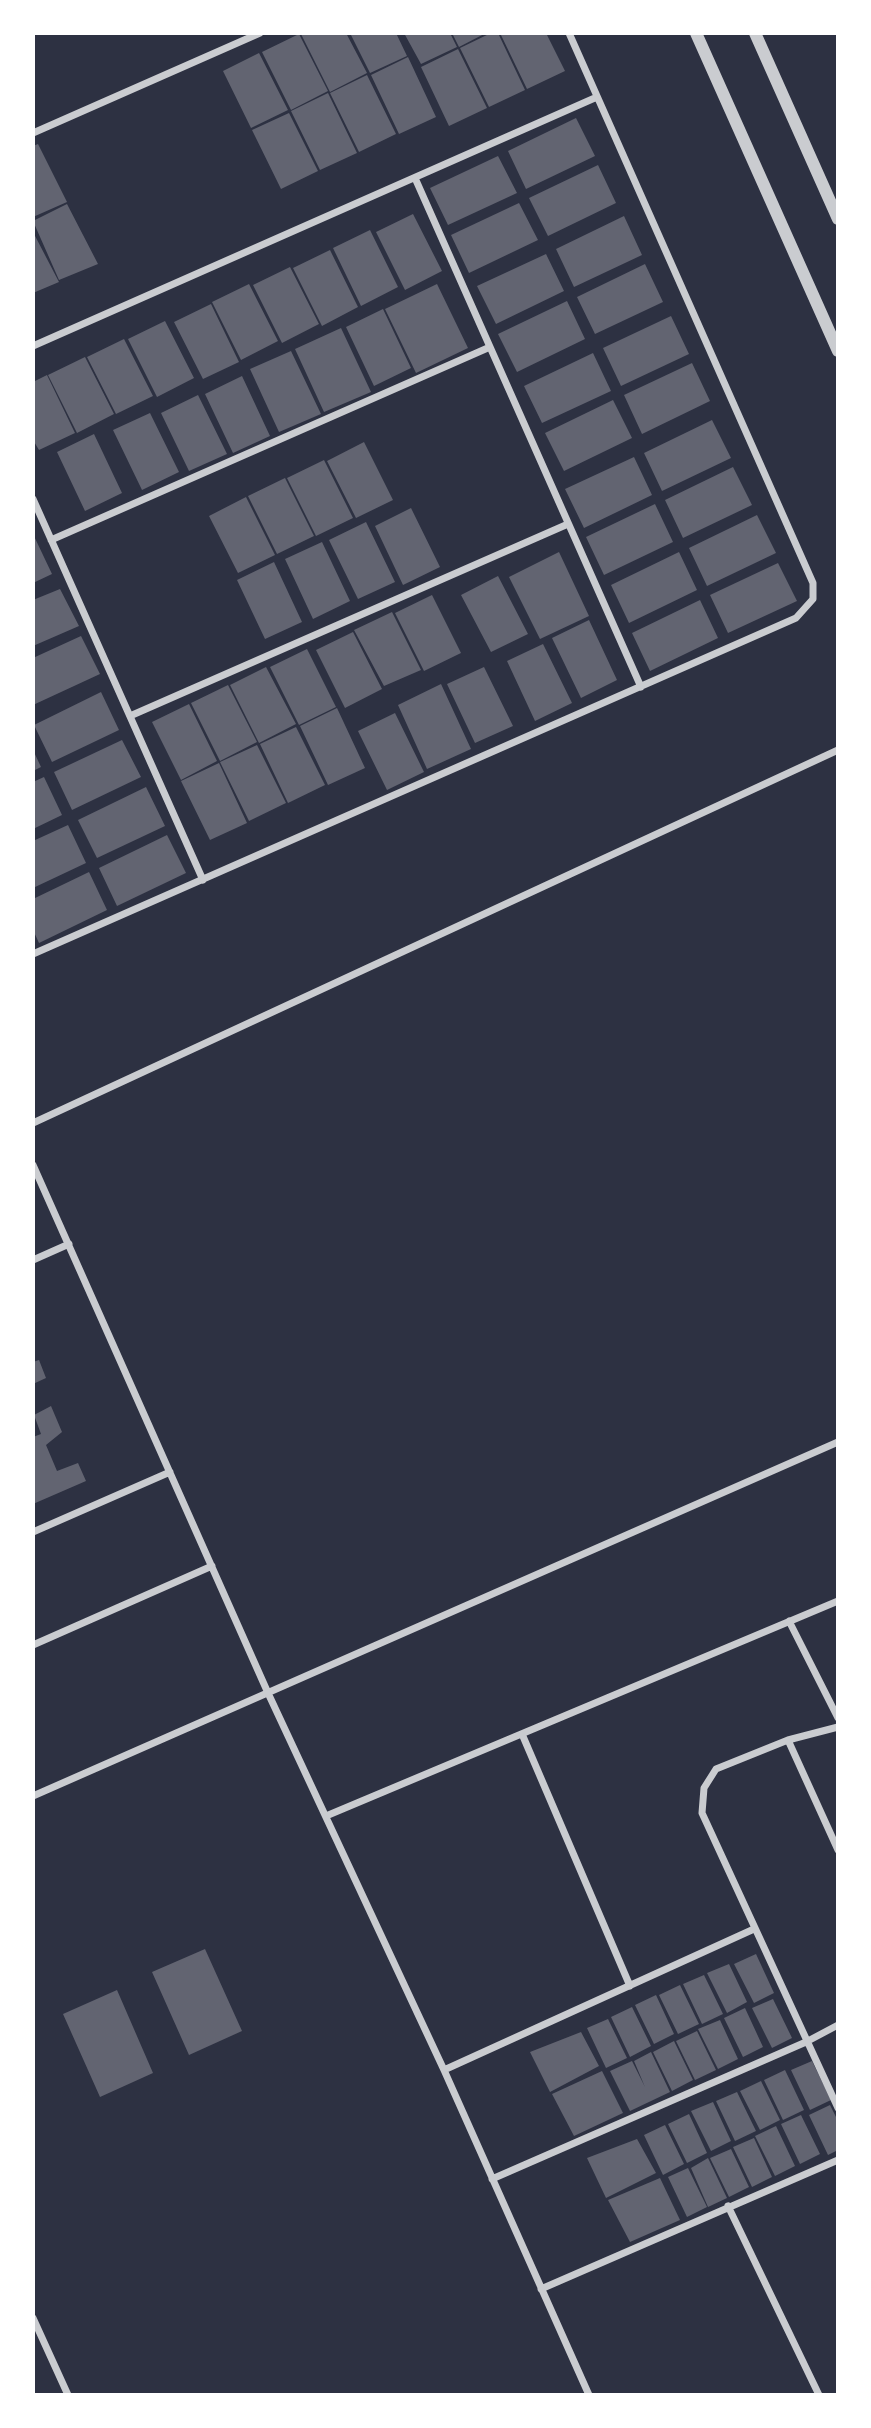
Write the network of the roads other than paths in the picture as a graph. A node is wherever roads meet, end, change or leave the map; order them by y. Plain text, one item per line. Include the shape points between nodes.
1 (260, 33) edge
2 (569, 33) edge
3 (696, 33) edge
4 (755, 33) edge
5 (597, 97) junction
6 (33, 133) edge
7 (415, 178) junction
8 (838, 219) edge
9 (33, 345) edge
10 (490, 347) junction
11 (838, 351) edge
12 (33, 499) edge
13 (568, 524) junction
14 (51, 540) junction
15 (641, 687) junction
16 (130, 716) junction
17 (838, 750) edge
18 (203, 880) junction
19 (33, 954) edge
20 (33, 1123) edge
21 (33, 1165) edge
22 (69, 1244) junction
23 (33, 1260) edge
24 (838, 1442) edge
25 (170, 1472) junction
26 (33, 1532) edge
27 (212, 1566) junction
28 (838, 1601) edge
29 (789, 1621) junction
30 (33, 1645) edge
31 (268, 1693) junction
32 (838, 1718) edge
33 (838, 1727) edge
34 (522, 1734) junction
35 (788, 1740) junction
36 (33, 1796) edge
37 (326, 1816) junction
38 (838, 1850) edge
39 (754, 1928) junction
40 (630, 1986) junction
41 (838, 2025) edge
42 (806, 2042) junction
43 (444, 2070) junction
44 (838, 2108) edge
45 (838, 2160) edge
46 (492, 2179) junction
47 (728, 2206) junction
48 (541, 2289) junction
49 (33, 2318) edge
50 (68, 2395) edge
51 (589, 2395) edge
52 (819, 2395) edge

1 - 6 street
2 - 5 street
3 - 11 street
4 - 8 street
5 - 7 street
5 - 15 street via 813,583 813,599 796,618
7 - 9 street
7 - 10 street
10 - 13 street
10 - 14 street
12 - 14 street
13 - 15 street
13 - 16 street
14 - 16 street
15 - 18 street
16 - 18 street
17 - 20 street
18 - 19 street
21 - 22 street
22 - 23 street
22 - 25 street
24 - 31 street
25 - 26 street
25 - 27 street
27 - 30 street
27 - 31 street
28 - 29 street
29 - 32 street
29 - 34 street
31 - 36 street
31 - 37 street
33 - 35 street
34 - 37 street
34 - 40 street
35 - 38 street
35 - 39 street via 716,1769 704,1788 702,1813
37 - 43 street
39 - 40 street
39 - 42 street
40 - 43 street
41 - 42 street
42 - 44 street
42 - 46 street
43 - 46 street
45 - 47 street
46 - 48 street
47 - 48 street
47 - 52 street
48 - 51 street
49 - 50 street

